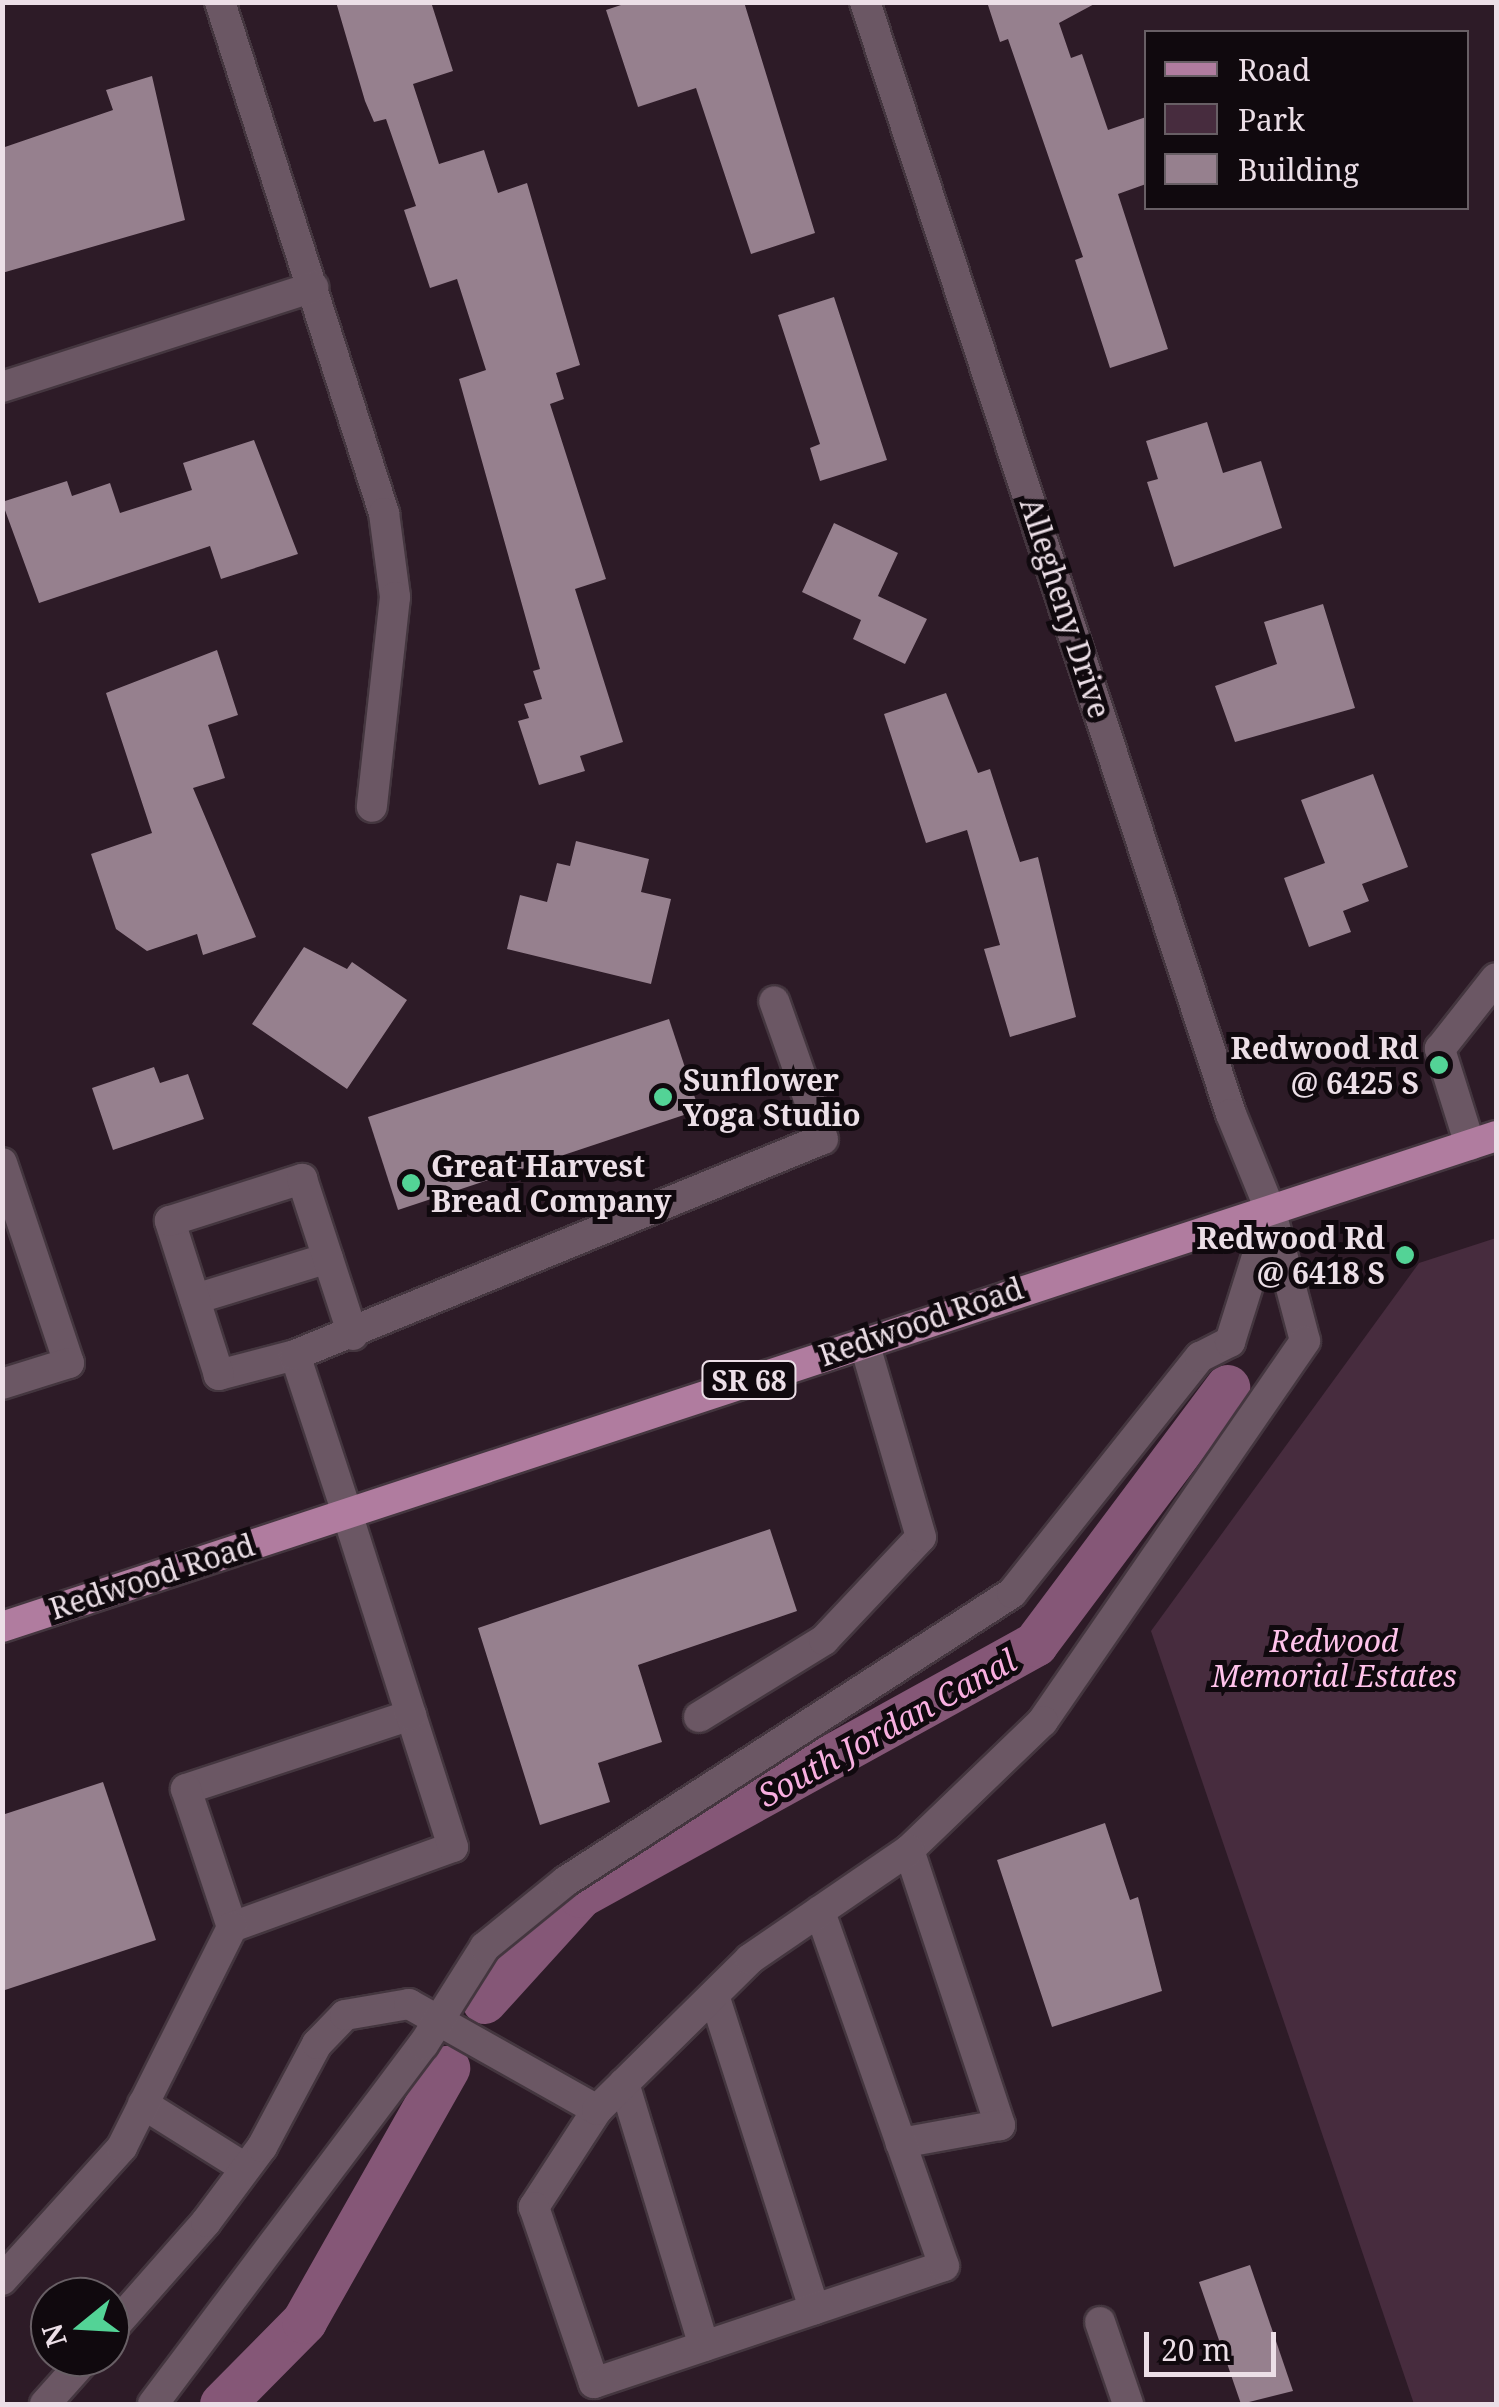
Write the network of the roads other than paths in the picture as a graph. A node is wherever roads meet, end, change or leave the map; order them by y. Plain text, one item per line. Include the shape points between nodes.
1 (220, 2) edge
2 (866, 2) edge
3 (314, 286) junction
4 (2, 387) edge
5 (372, 807) dead end
6 (1496, 978) edge
7 (774, 1001) dead end
8 (1483, 1141) edge
9 (2, 1163) edge
10 (1271, 1212) junction
11 (328, 1258) junction
12 (195, 1299) junction
13 (353, 1335) junction
14 (864, 1342) junction
15 (295, 1355) junction
16 (2, 1384) edge
17 (347, 1513) junction
18 (3, 1626) edge
19 (411, 1715) junction
20 (700, 1718) dead end
21 (909, 1850) junction
22 (820, 1910) junction
23 (232, 1927) junction
24 (714, 1995) junction
25 (440, 2018) junction
26 (624, 2083) junction
27 (143, 2104) junction
28 (597, 2110) junction
29 (901, 2143) junction
30 (245, 2168) junction
31 (2, 2280) edge
32 (130, 2307) edge
33 (814, 2310) junction
34 (1100, 2322) dead end
35 (704, 2346) junction
36 (70, 2377) edge
37 (46, 2404) edge
38 (153, 2404) edge
39 (1128, 2404) edge

1 - 3 street
2 - 10 street, Allegheny Drive
3 - 4 street
3 - 5 street via 392,556 393,638
6 - 8 street via 1440,1049
7 - 13 street via 824,1139
8 - 10 main road, Redwood Road / SR 68
9 - 16 street via 69,1363
10 - 14 main road, Redwood Road / SR 68
10 - 21 street, Allegheny Drive via 1305,1341 1044,1722
10 - 25 street via 1230,1342 1200,1357 1012,1593 566,1880 485,1947
11 - 12 street
11 - 12 street via 302,1179 170,1221
11 - 13 street
12 - 15 street via 219,1375
13 - 15 street
14 - 17 main road, Redwood Road / SR 68
14 - 20 street via 921,1537 824,1640
15 - 17 street
17 - 18 main road, Redwood Road / SR 68
17 - 19 street
19 - 23 street via 453,1847
19 - 23 street via 186,1788
21 - 22 street, Allegheny Drive
21 - 29 street via 1000,2124
22 - 24 street, Allegheny Drive
22 - 29 street
23 - 27 street
24 - 26 street, Allegheny Drive
24 - 33 street
25 - 28 street
25 - 30 street via 408,2004 346,2015 317,2044
25 - 38 street
26 - 28 street, Allegheny Drive
26 - 35 street
27 - 30 street
27 - 31 street via 122,2147
28 - 35 street, Allegheny Drive via 534,2208 594,2383
29 - 33 street via 944,2266
30 - 32 street
33 - 35 street
34 - 39 street
36 - 37 street

